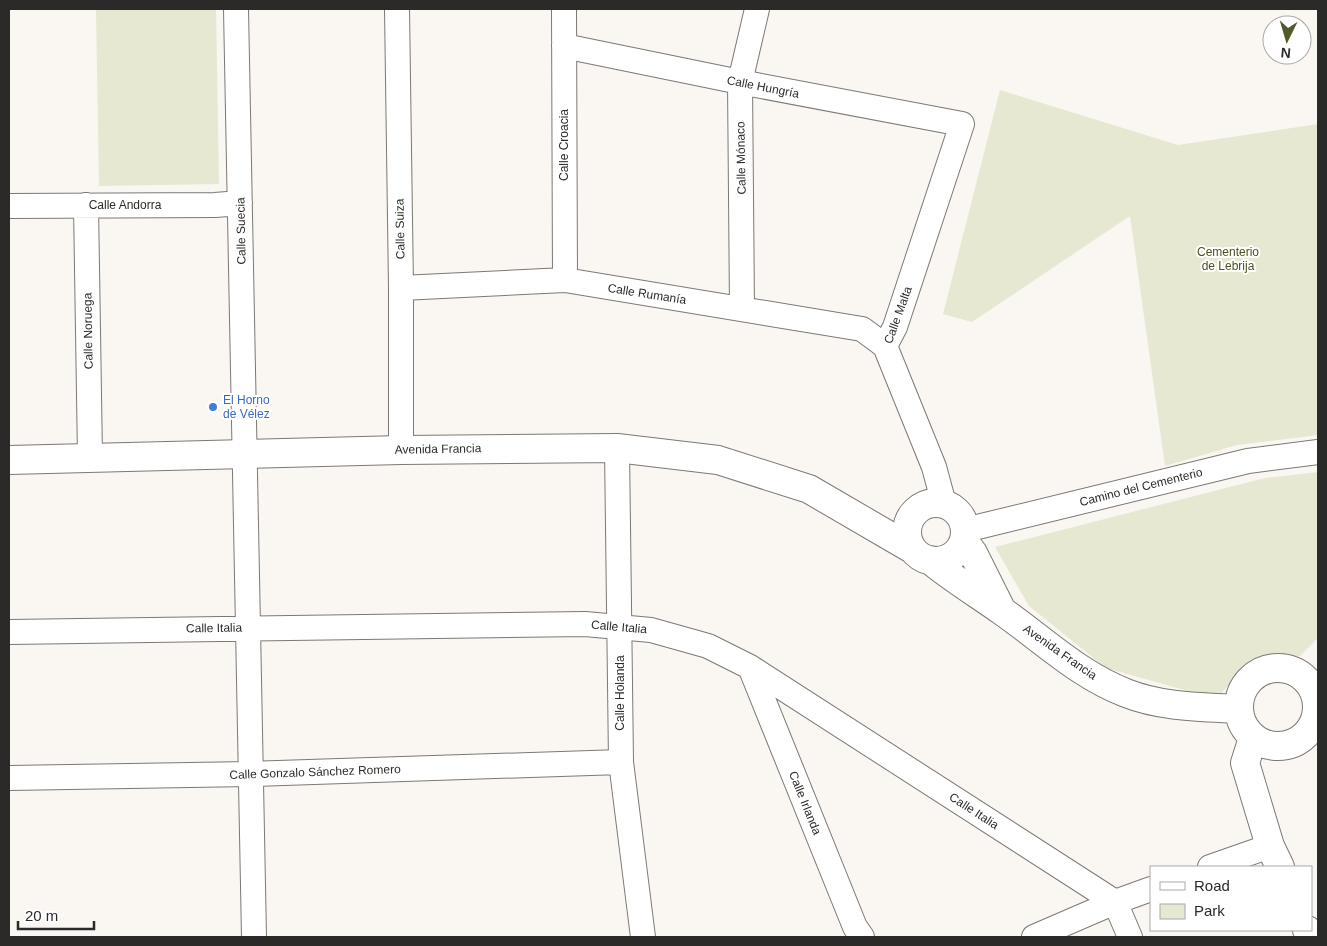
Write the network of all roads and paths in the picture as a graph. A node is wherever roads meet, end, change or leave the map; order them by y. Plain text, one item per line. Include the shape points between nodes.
1 (236, 9) edge
2 (397, 9) edge
3 (564, 9) edge
4 (757, 9) edge
5 (564, 46) junction
6 (740, 82) junction
7 (962, 124) joint
8 (240, 203) junction
9 (86, 205) junction
10 (9, 206) edge
11 (565, 280) junction
12 (401, 288) junction
13 (742, 309) junction
14 (885, 346) junction
15 (617, 448) junction
16 (401, 450) junction
17 (1318, 452) edge
18 (244, 453) junction
19 (90, 457) junction
20 (9, 460) edge
21 (944, 504) junction
22 (916, 510) junction
23 (855, 514) junction
24 (965, 535) junction
25 (921, 555) junction
26 (1002, 611) junction
27 (620, 626) junction
28 (247, 628) junction
29 (9, 632) edge
30 (750, 667) junction
31 (1314, 677) edge
32 (1238, 710) junction
33 (1317, 714) edge
34 (1253, 738) junction
35 (621, 762) junction
36 (250, 774) junction
37 (9, 778) edge
38 (1275, 856) edge
39 (1216, 866) edge
40 (1150, 889) edge
41 (1115, 902) junction
42 (254, 937) edge
43 (643, 937) edge
44 (862, 937) edge
45 (1034, 937) edge
46 (1130, 937) edge

1 - 8 street, Calle Suecia
2 - 12 street, Calle Suiza
3 - 5 street, Calle Croacia
4 - 6 street, Calle Mónaco
5 - 6 street, Calle Hungría
5 - 11 street, Calle Croacia
6 - 7 street, Calle Hungría
6 - 13 street, Calle Mónaco
7 - 14 street, Calle Malta via 895,327
8 - 9 street, Calle Andorra
8 - 18 street, Calle Suecia
9 - 10 street, Calle Andorra
9 - 19 street, Calle Noruega
11 - 12 street, Calle Rumanía
11 - 13 street, Calle Rumanía
12 - 16 street, Calle Suiza
13 - 14 street, Calle Rumanía via 862,329
14 - 21 street, Calle Malta via 934,467
15 - 16 street, Avenida Francia
15 - 23 street, Avenida Francia via 718,460 809,489
15 - 27 street, Calle Holanda
16 - 18 street, Avenida Francia
17 - 24 street, Camino del Cementerio via 1248,461
18 - 19 street, Avenida Francia
18 - 28 street, Calle Suecia
19 - 20 street, Avenida Francia
21 - 22 street via 934,502
21 - 24 street via 959,513
22 - 23 street, Avenida Francia
22 - 25 street via 907,533
23 - 25 street, Avenida Francia
24 - 25 street via 960,548 947,559
24 - 26 street, Avenida Francia
25 - 26 street, Avenida Francia
26 - 32 street, Avenida Francia via 1084,673 1126,693 1176,706
27 - 28 street, Calle Italia
27 - 30 street, Calle Italia via 651,630 708,646
27 - 35 street, Calle Holanda
28 - 29 street, Calle Italia
28 - 36 street, Calle Suecia
30 - 41 street, Calle Italia
30 - 44 street, Calle Irlanda via 855,927
31 - 32 street via 1276,667 1262,671 1243,688
31 - 33 street
32 - 34 street
33 - 34 street via 1305,735 1294,742 1283,746
34 - 38 street via 1244,763
35 - 36 street, Calle Gonzalo Sánchez Romero
35 - 43 street, Calle Holanda
36 - 37 street, Calle Gonzalo Sánchez Romero
36 - 42 street, Calle Suecia
38 - 39 street
40 - 41 street
41 - 45 street
41 - 46 street

